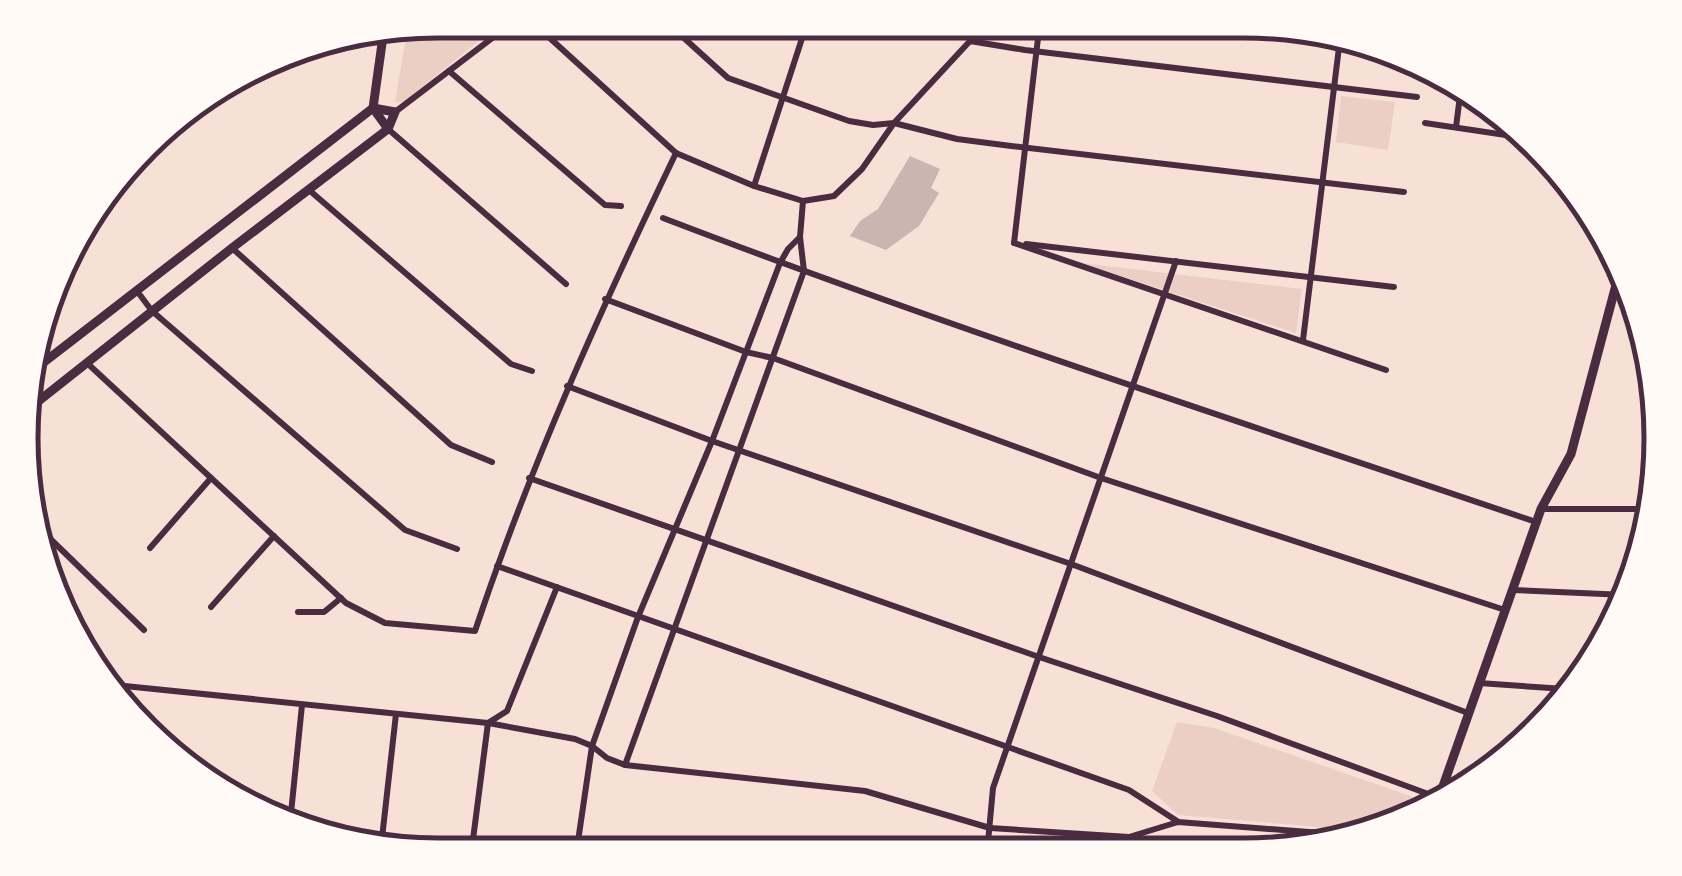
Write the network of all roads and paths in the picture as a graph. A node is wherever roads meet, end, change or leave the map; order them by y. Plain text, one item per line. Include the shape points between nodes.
1 (493, 38) edge
2 (550, 38) edge
3 (684, 38) edge
4 (802, 38) edge
5 (1038, 38) edge
6 (382, 42) edge
7 (1339, 49) edge
8 (1036, 52) junction
9 (449, 72) junction
10 (1334, 87) junction
11 (783, 97) junction
12 (1417, 97) dead end
13 (1459, 100) edge
14 (373, 108) junction
15 (395, 112) junction
16 (894, 123) junction
17 (1425, 123) dead end
18 (1456, 127) junction
19 (388, 129) junction
20 (1505, 135) edge
21 (1026, 147) junction
22 (676, 153) junction
23 (1324, 182) junction
24 (754, 186) junction
25 (309, 190) junction
26 (1404, 192) dead end
27 (803, 201) junction
28 (621, 206) dead end
29 (662, 218) dead end
30 (800, 237) junction
31 (1014, 243) junction
32 (232, 248) junction
33 (1176, 261) junction
34 (780, 263) junction
35 (804, 271) junction
36 (1312, 277) junction
37 (566, 284) dead end
38 (1394, 287) dead end
39 (1615, 289) edge
40 (136, 290) junction
41 (1164, 296) junction
42 (606, 300) junction
43 (152, 311) junction
44 (1303, 340) junction
45 (746, 352) junction
46 (773, 358) junction
47 (45, 360) edge
48 (87, 363) junction
49 (532, 370) dead end
50 (1386, 370) dead end
51 (567, 386) junction
52 (1133, 386) junction
53 (39, 401) edge
54 (712, 441) junction
55 (740, 450) junction
56 (492, 462) dead end
57 (211, 478) junction
58 (529, 478) junction
59 (1101, 478) junction
60 (1541, 509) junction
61 (1638, 509) edge
62 (1536, 522) junction
63 (677, 528) junction
64 (274, 536) junction
65 (50, 539) edge
66 (707, 541) junction
67 (150, 548) dead end
68 (457, 549) dead end
69 (1071, 564) junction
70 (497, 566) junction
71 (558, 587) junction
72 (1512, 590) junction
73 (1612, 594) edge
74 (341, 598) junction
75 (212, 607) dead end
76 (1505, 610) junction
77 (298, 612) dead end
78 (638, 617) junction
79 (144, 630) dead end
80 (675, 630) junction
81 (1038, 657) junction
82 (1480, 683) junction
83 (124, 686) edge
84 (1557, 688) edge
85 (302, 704) junction
86 (1469, 713) junction
87 (396, 714) junction
88 (488, 723) junction
89 (592, 746) junction
90 (1008, 747) junction
91 (625, 764) junction
92 (1446, 784) edge
93 (1425, 795) edge
94 (291, 810) edge
95 (1178, 822) junction
96 (990, 828) junction
97 (1313, 832) edge
98 (382, 834) edge
99 (472, 838) edge
100 (578, 838) edge
101 (989, 838) edge

1 - 9 street
2 - 22 street
3 - 11 street via 728,78
4 - 11 street
5 - 8 street
6 - 14 street
7 - 10 street
8 - 10 street
8 - 16 street via 970,42
8 - 21 street
9 - 15 street
9 - 28 street via 605,205
10 - 12 street
10 - 23 street
11 - 16 street via 848,121
11 - 24 street
13 - 18 street
14 - 15 street
14 - 19 street
14 - 40 street
15 - 19 street
16 - 21 street via 958,140
16 - 27 street via 834,196
17 - 18 street
18 - 20 street
19 - 25 street
19 - 37 street
21 - 23 street
21 - 31 street
22 - 24 street
22 - 42 street
23 - 26 street
23 - 36 street
24 - 27 street
25 - 32 street
25 - 49 street via 512,364
27 - 30 street
29 - 34 street
30 - 34 street
30 - 35 street
31 - 33 street
31 - 41 street
32 - 43 street
32 - 56 street via 451,445
33 - 36 street
33 - 41 street
34 - 35 street
34 - 45 street
35 - 46 street
35 - 52 street
36 - 38 street
36 - 44 street
39 - 60 street via 1571,454
40 - 43 street
40 - 47 street
41 - 44 street
41 - 52 street
42 - 45 street
42 - 51 street
43 - 48 street
43 - 68 street via 405,530
44 - 50 street
45 - 46 street
45 - 54 street
46 - 55 street
46 - 59 street
48 - 53 street
48 - 57 street
51 - 54 street
51 - 58 street
52 - 59 street
52 - 62 street
54 - 55 street
54 - 63 street
55 - 66 street
55 - 69 street
57 - 64 street
57 - 67 street
58 - 63 street
58 - 70 street
59 - 69 street
59 - 76 street
60 - 61 street
60 - 62 street
62 - 72 street
63 - 66 street
63 - 78 street
64 - 74 street
64 - 75 street
65 - 79 street
66 - 80 street
66 - 81 street
69 - 81 street
69 - 86 street
70 - 71 street
70 - 74 street via 475,630 385,624
71 - 78 street
71 - 88 street via 507,711
72 - 73 street
72 - 76 street
74 - 77 street via 324,612
76 - 82 street
78 - 80 street
78 - 89 street
80 - 90 street
80 - 91 street
81 - 90 street
81 - 93 street
82 - 84 street
82 - 86 street
83 - 85 street
85 - 87 street
85 - 94 street
86 - 92 street
87 - 88 street
87 - 98 street
88 - 89 street
88 - 99 street
89 - 91 street
89 - 100 street
90 - 95 street via 1129,790
90 - 96 street via 993,788
91 - 96 street via 865,791
95 - 96 street via 1129,838
95 - 97 street
96 - 101 street

